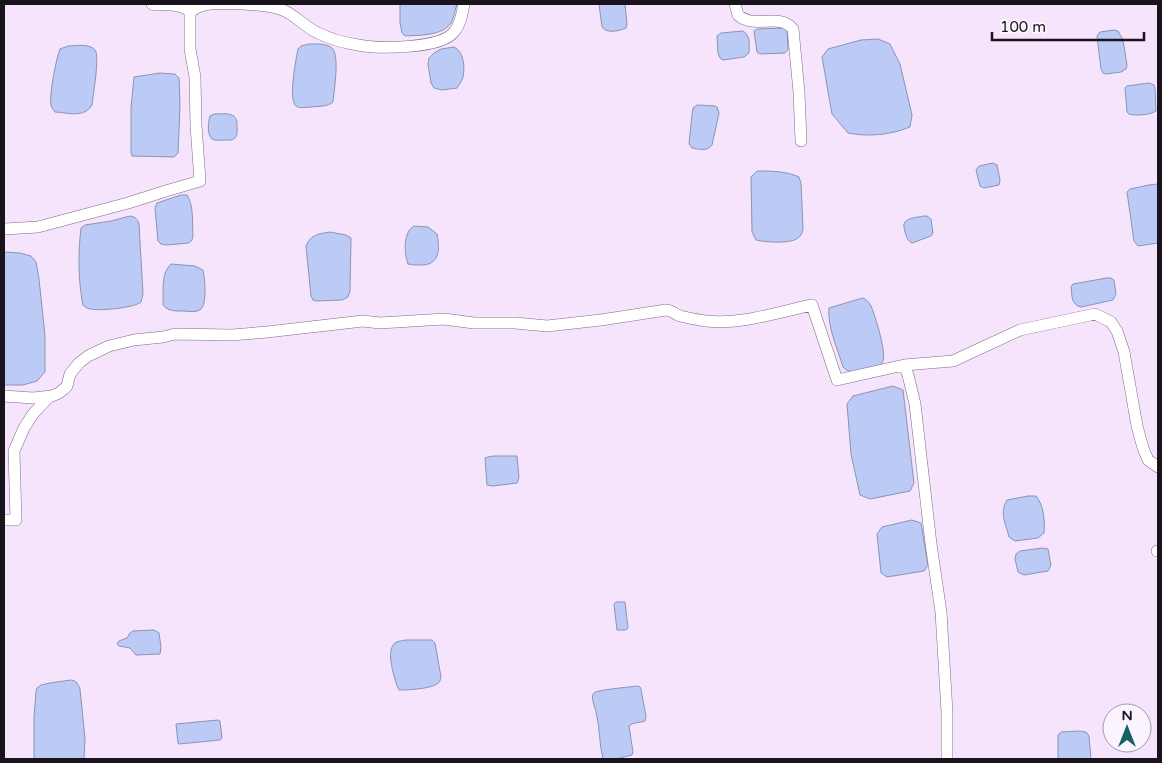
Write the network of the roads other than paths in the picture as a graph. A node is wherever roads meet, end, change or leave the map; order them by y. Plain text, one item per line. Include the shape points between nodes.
1 (152, 4) edge
2 (464, 4) edge
3 (735, 4) edge
4 (190, 12) junction
5 (801, 140) dead end
6 (4, 229) edge
7 (904, 365) junction
8 (4, 396) edge
9 (50, 396) junction
10 (1158, 467) edge
11 (4, 520) edge
12 (947, 759) edge

1 - 4 street via 187,8
2 - 4 street via 453,34 436,43 399,47 358,45 336,40 318,34 278,8 204,5
3 - 5 street via 738,15 746,20 781,21 793,29
4 - 6 street via 200,181 38,227
7 - 9 street via 836,380 812,305 720,322 684,317 666,310 547,326 444,319 363,321 216,335 175,334 109,346 79,363 70,374 67,386
7 - 10 street via 953,361 1020,330 1096,314 1111,322 1118,331 1137,426 1148,460
7 - 12 street via 915,404 941,612 948,712
8 - 9 street
9 - 11 street via 33,414 18,440 14,451 16,520

